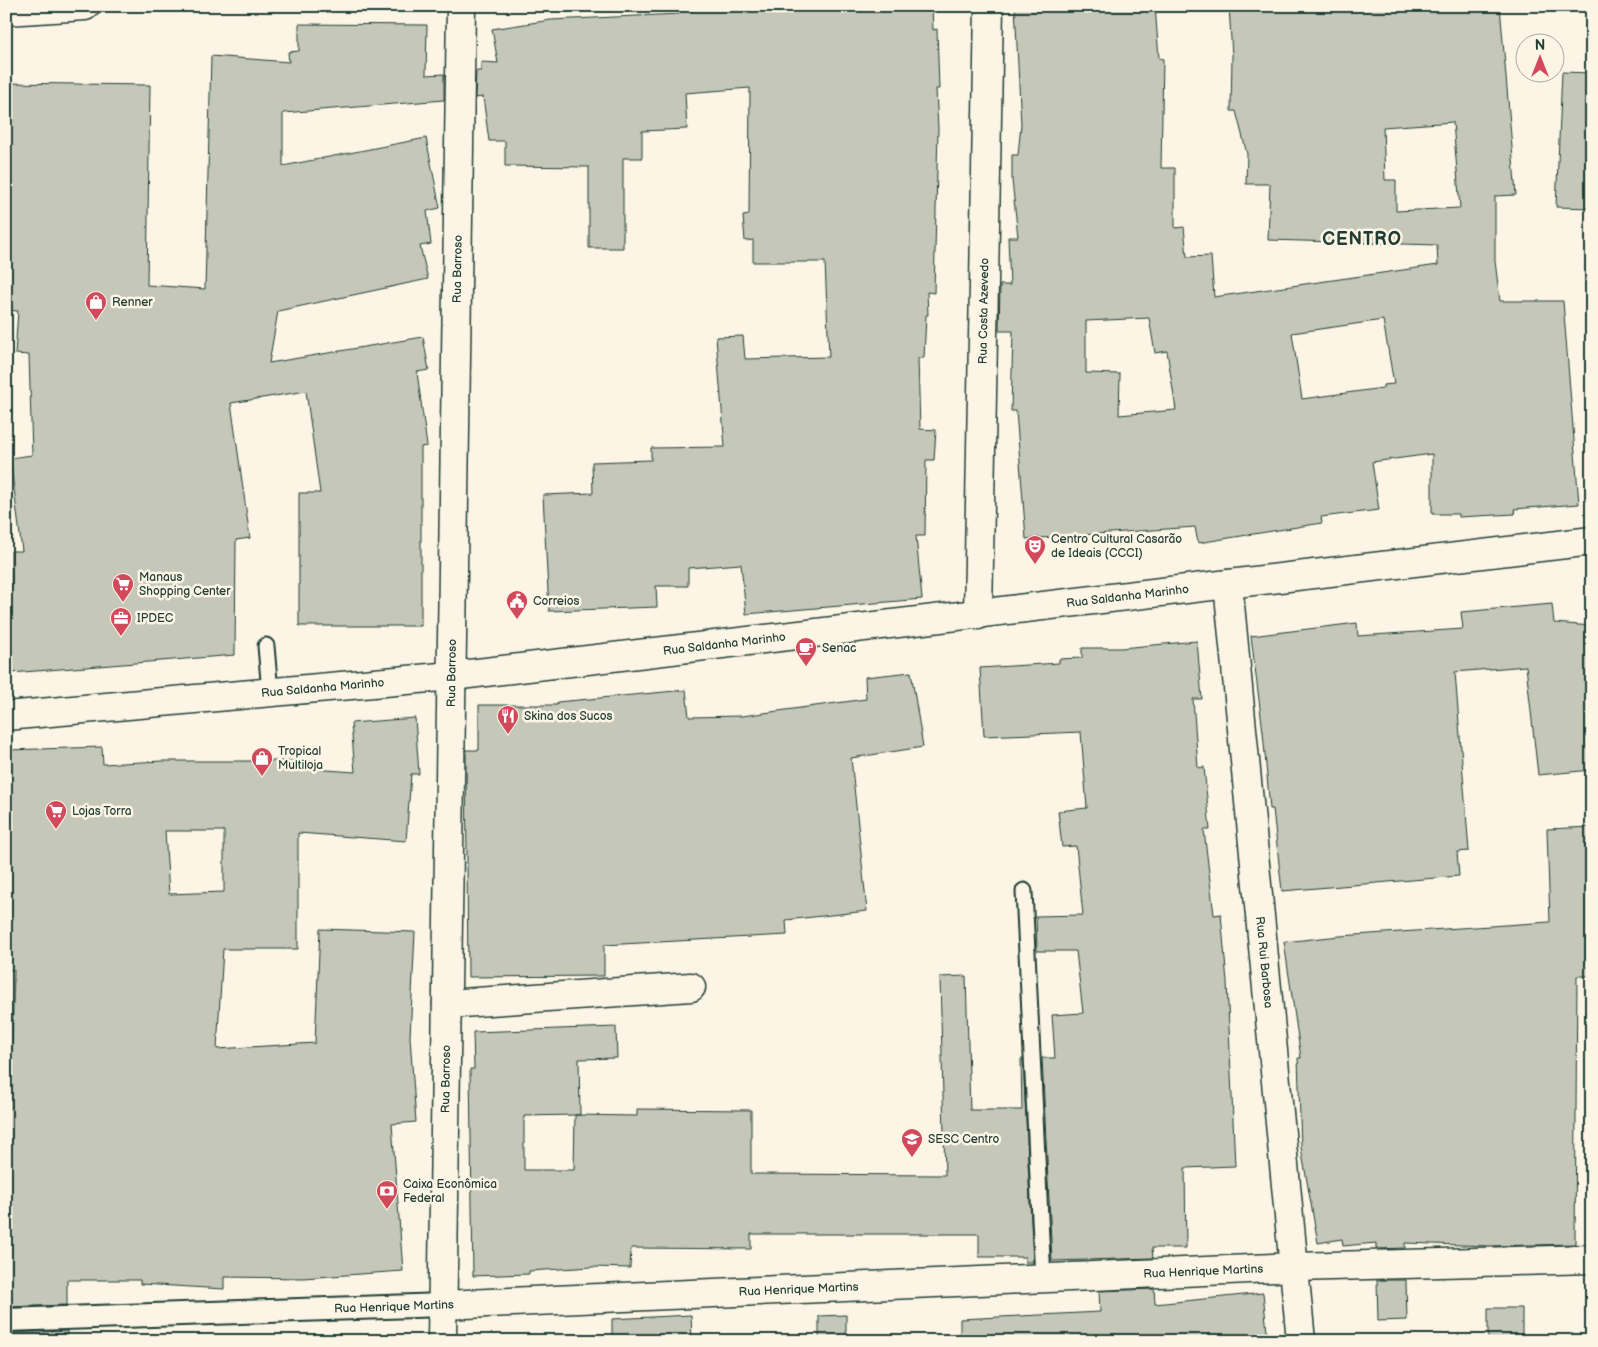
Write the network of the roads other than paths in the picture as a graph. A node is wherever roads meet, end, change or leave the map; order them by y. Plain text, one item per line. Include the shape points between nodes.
1 (85, 6) edge
2 (461, 6) edge
3 (989, 6) edge
4 (6, 11) edge
5 (1592, 541) edge
6 (1228, 584) junction
7 (978, 615) junction
8 (266, 646) dead end
9 (452, 676) junction
10 (270, 692) junction
11 (6, 716) edge
12 (1024, 891) dead end
13 (691, 987) dead end
14 (447, 1004) junction
15 (1592, 1258) edge
16 (1295, 1267) junction
17 (1043, 1279) junction
18 (443, 1305) junction
19 (6, 1320) edge
20 (442, 1341) edge
21 (1301, 1341) edge

1 - 4 street
2 - 9 street, Rua Barroso
3 - 7 street, Rua Costa Azevedo
5 - 6 street, Rua Saldanha Marinho
6 - 7 street, Rua Saldanha Marinho
6 - 16 street, Rua Rui Barbosa
7 - 9 street, Rua Saldanha Marinho
8 - 10 lane
9 - 10 street, Rua Saldanha Marinho
9 - 14 street, Rua Barroso
10 - 11 street, Rua Saldanha Marinho
12 - 17 lane
13 - 14 street
14 - 18 street, Rua Barroso
15 - 16 street, Rua Henrique Martins
16 - 17 street, Rua Henrique Martins
16 - 21 street, Rua Rui Barbosa
17 - 18 street, Rua Henrique Martins
18 - 19 street, Rua Henrique Martins
18 - 20 street, Rua Barroso

